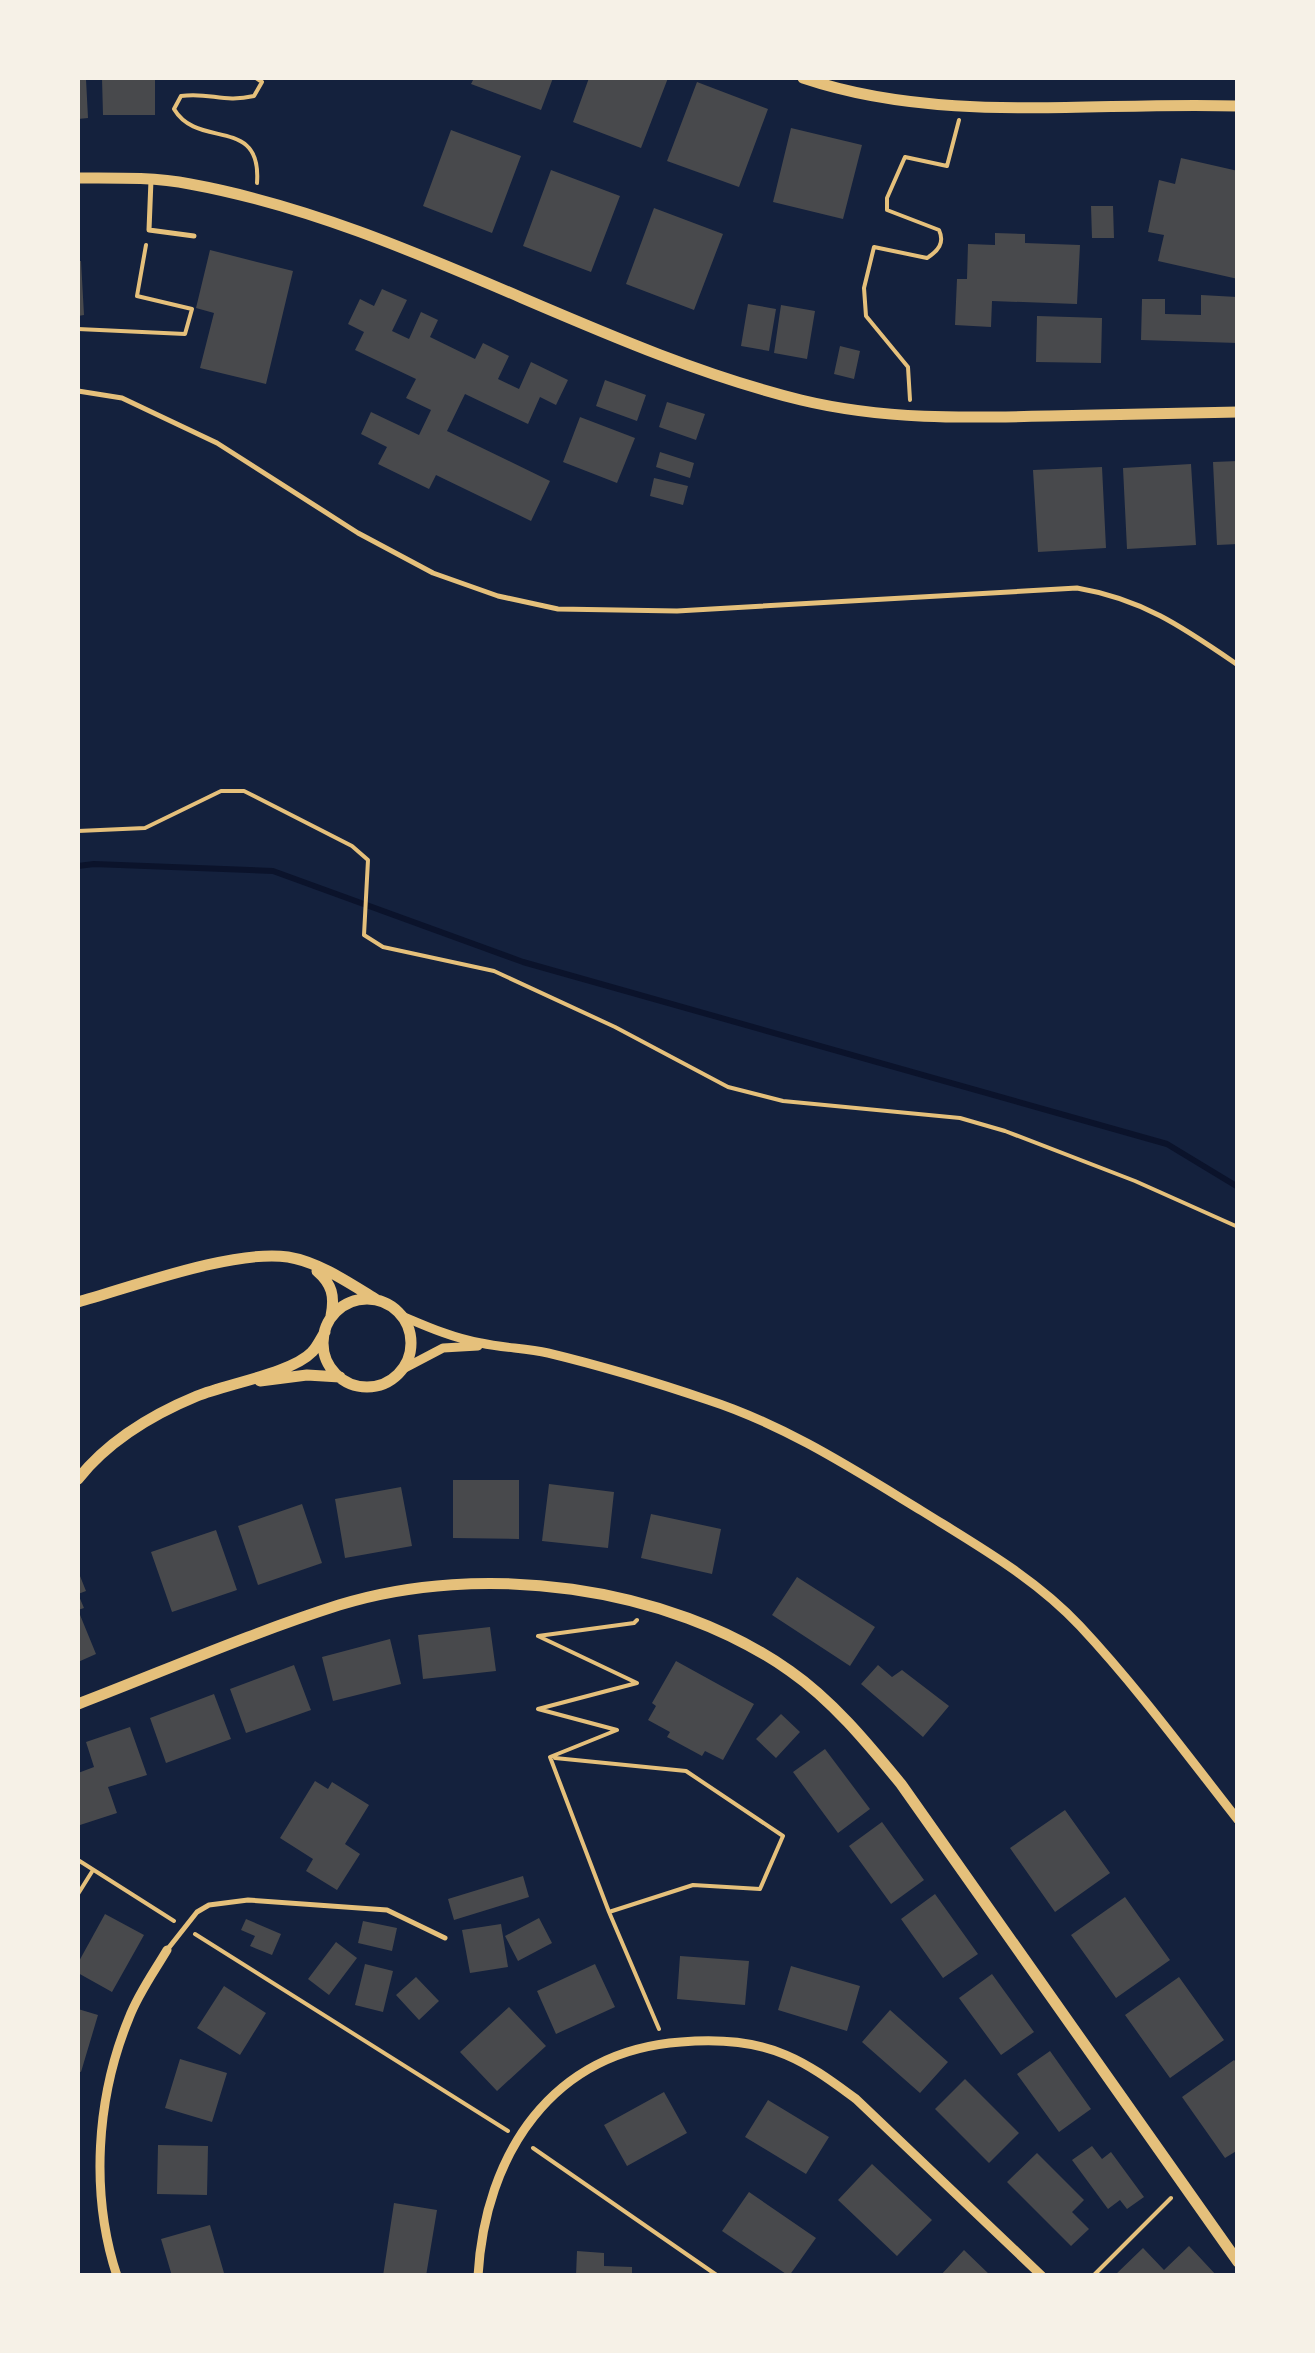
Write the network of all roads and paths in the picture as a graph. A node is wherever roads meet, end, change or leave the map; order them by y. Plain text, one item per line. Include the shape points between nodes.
1 (256, 78) edge
2 (803, 78) edge
3 (963, 106) junction
4 (1238, 106) edge
5 (78, 178) edge
6 (151, 180) junction
7 (256, 199) junction
8 (148, 230) junction
9 (194, 236) dead end
10 (78, 329) edge
11 (78, 390) edge
12 (1238, 412) edge
13 (910, 417) junction
14 (1238, 665) edge
15 (78, 831) edge
16 (1238, 1226) edge
17 (306, 1262) junction
18 (378, 1300) junction
19 (78, 1302) edge
20 (402, 1316) junction
21 (330, 1319) junction
22 (325, 1332) junction
23 (496, 1346) junction
24 (403, 1369) junction
25 (340, 1377) junction
26 (229, 1385) junction
27 (78, 1478) edge
28 (650, 1606) junction
29 (78, 1704) edge
30 (550, 1758) junction
31 (1238, 1820) edge
32 (78, 1860) edge
33 (93, 1870) junction
34 (78, 1894) edge
35 (609, 1912) junction
36 (185, 1928) junction
37 (445, 1938) dead end
38 (166, 1950) joint
39 (665, 2043) junction
40 (518, 2138) junction
41 (1183, 2185) junction
42 (1238, 2262) edge
43 (117, 2276) edge
44 (478, 2276) edge
45 (718, 2276) edge
46 (1042, 2276) edge
47 (1092, 2276) edge

1 - 7 path via 262,82 254,96 181,96 174,110 188,126 228,135 252,150
2 - 3 street via 874,96
3 - 4 street
3 - 13 path via 947,166 904,156 888,198 888,210 939,230 937,252 927,258 874,247 864,288 866,316 908,367
5 - 6 street
6 - 7 street
6 - 8 lane
7 - 13 street via 360,232 700,370 860,413
8 - 9 lane
8 - 10 path via 137,296 192,310 184,334
11 - 14 lane via 122,398 164,416 373,541 433,573 498,596 558,610 677,611 1077,588 1150,609
12 - 13 street
15 - 16 path via 145,828 222,791 244,791 368,860 364,935 383,947 494,972 728,1087 783,1101 960,1118 1006,1130
17 - 18 street
17 - 19 street via 258,1256 226,1261
17 - 21 street via 331,1286
18 - 20 street
18 - 21 street via 351,1302
20 - 23 street
20 - 24 street via 411,1342
21 - 22 street
22 - 25 street via 326,1357
22 - 26 street via 295,1364
23 - 24 street via 443,1348
23 - 31 street via 628,1375 765,1421 1008,1565 1080,1626
24 - 25 street via 380,1385
25 - 26 street
26 - 27 street via 131,1429
28 - 29 street via 582,1591 504,1585 392,1593 340,1605
28 - 30 path via 634,1623 538,1636 638,1683 538,1709 617,1730
28 - 41 street via 707,1624 792,1672 873,1749
30 - 35 path
30 - 35 path via 686,1771 783,1836 760,1888 693,1885
32 - 33 path
33 - 34 path
33 - 36 path
35 - 39 path
36 - 37 lane via 209,1905 248,1900 387,1910
36 - 38 lane
36 - 40 path
38 - 43 street via 130,2016 107,2093 102,2200
39 - 40 street via 616,2056 570,2081
39 - 46 street via 743,2042 823,2074
40 - 44 street via 490,2198
40 - 45 path
41 - 42 street
41 - 47 path

